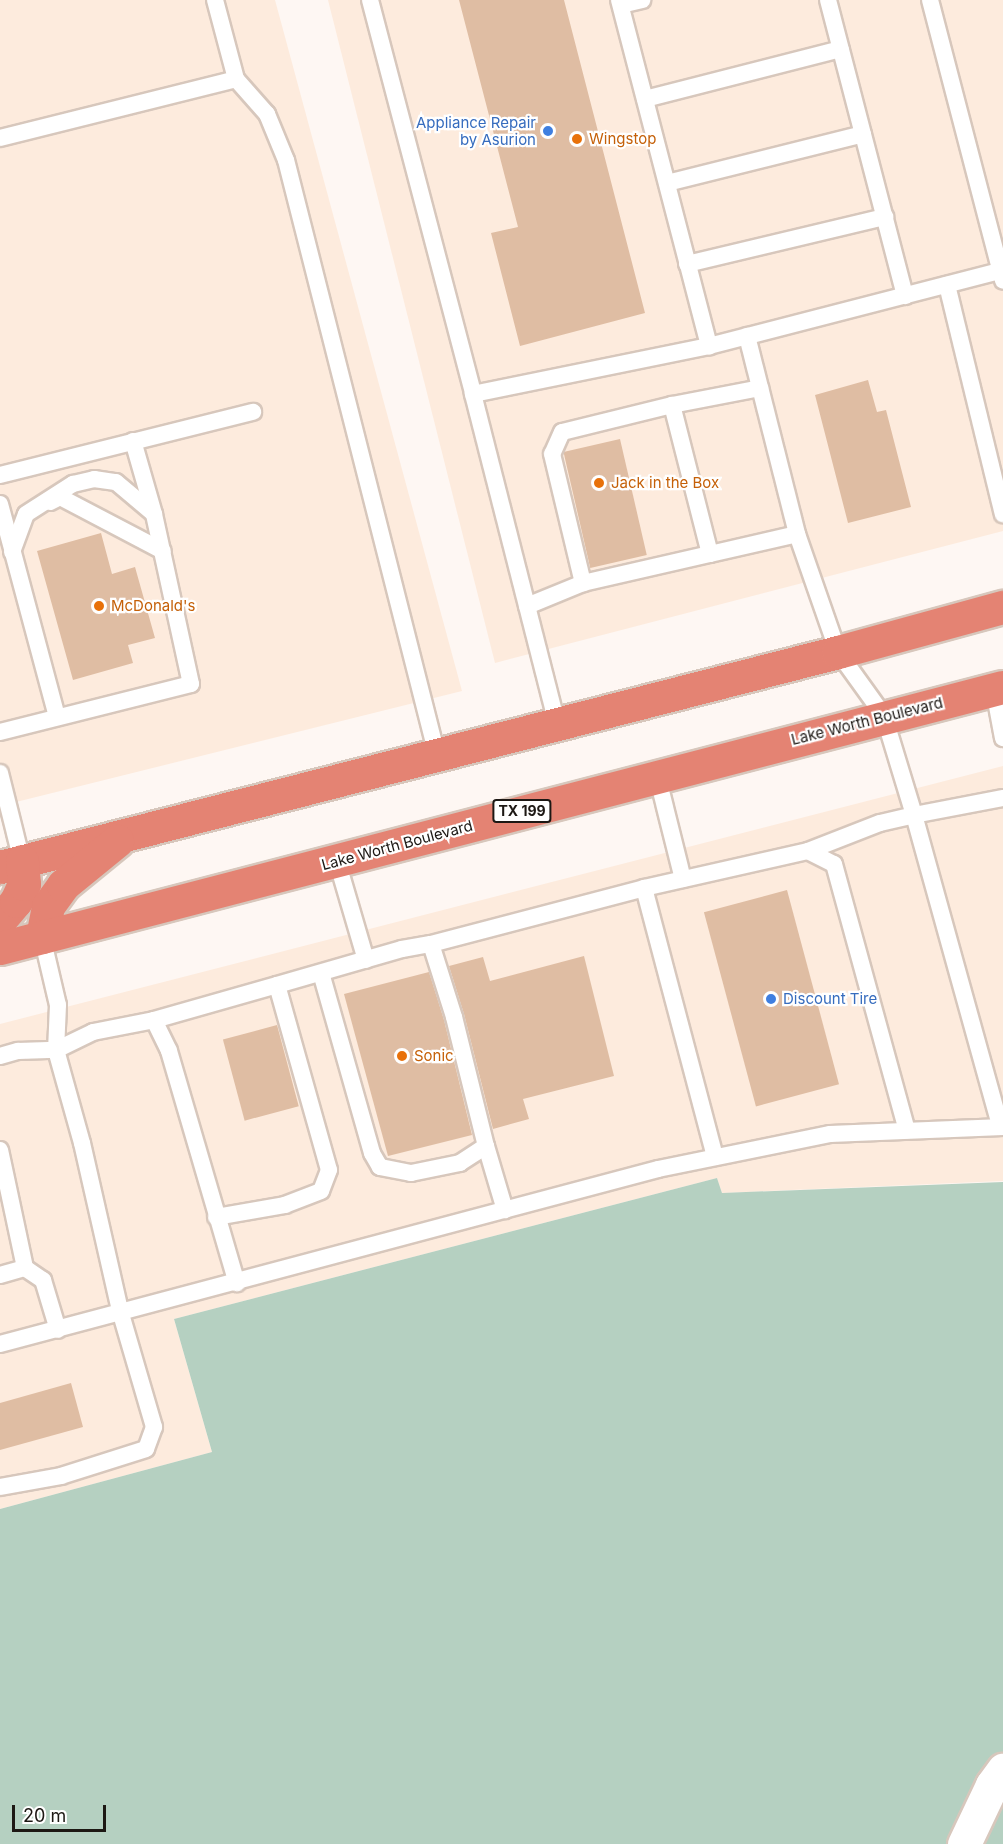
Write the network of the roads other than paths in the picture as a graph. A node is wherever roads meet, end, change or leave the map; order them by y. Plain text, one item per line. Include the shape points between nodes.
1 (215, 0) edge
2 (370, 0) edge
3 (642, 0) edge
4 (828, 0) edge
5 (930, 0) edge
6 (620, 3) edge
7 (841, 49) junction
8 (236, 79) junction
9 (645, 99) junction
10 (863, 134) junction
11 (0, 138) edge
12 (667, 183) junction
13 (885, 218) junction
14 (687, 264) junction
15 (1002, 274) edge
16 (947, 285) junction
17 (905, 296) junction
18 (747, 336) junction
19 (709, 346) junction
20 (760, 388) junction
21 (473, 394) junction
22 (672, 405) junction
23 (253, 412) dead end
24 (133, 441) junction
25 (0, 475) edge
26 (0, 504) edge
27 (26, 514) junction
28 (154, 514) junction
29 (1003, 514) edge
30 (797, 534) junction
31 (163, 551) junction
32 (12, 552) junction
33 (710, 554) junction
34 (584, 583) junction
35 (527, 606) junction
36 (1003, 607) edge
37 (838, 652) junction
38 (998, 688) edge
39 (884, 716) junction
40 (57, 717) junction
41 (557, 724) junction
42 (0, 732) edge
43 (1003, 738) edge
44 (437, 755) junction
45 (0, 773) edge
46 (657, 775) junction
47 (1003, 798) edge
48 (914, 815) junction
49 (123, 835) junction
50 (808, 851) junction
51 (337, 861) junction
52 (11, 864) edge
53 (683, 879) junction
54 (644, 888) junction
55 (0, 920) edge
56 (42, 937) junction
57 (431, 944) junction
58 (0, 948) edge
59 (366, 960) junction
60 (321, 973) junction
61 (277, 985) junction
62 (154, 1020) junction
63 (56, 1050) junction
64 (1, 1057) edge
65 (1001, 1126) edge
66 (907, 1130) junction
67 (486, 1146) junction
68 (0, 1150) edge
69 (715, 1157) junction
70 (505, 1210) junction
71 (216, 1217) junction
72 (25, 1268) junction
73 (0, 1275) edge
74 (237, 1283) junction
75 (121, 1314) junction
76 (58, 1330) junction
77 (0, 1344) edge
78 (0, 1487) edge
79 (1003, 1770) edge
80 (964, 1844) edge

1 - 8 lane
2 - 21 lane
3 - 6 lane
4 - 7 lane
5 - 15 lane
6 - 9 lane
7 - 9 lane
7 - 10 lane
8 - 11 lane
8 - 44 lane via 267,114 286,160
9 - 12 lane
10 - 12 lane
10 - 13 lane
12 - 14 lane
13 - 14 lane
13 - 17 lane
14 - 19 lane
15 - 16 lane
16 - 17 lane
16 - 29 lane
17 - 18 lane
18 - 19 lane
18 - 20 lane
19 - 21 lane
20 - 22 lane
20 - 30 lane
21 - 35 lane
22 - 33 lane
22 - 34 lane via 562,432 552,454
23 - 24 lane
24 - 25 lane
24 - 28 lane
26 - 32 lane
27 - 28 lane via 73,484 94,479 116,482
27 - 31 lane via 60,497
27 - 32 lane
28 - 31 lane
30 - 33 lane
30 - 37 lane
31 - 40 lane via 191,684
32 - 40 lane
33 - 34 lane
34 - 35 lane
35 - 41 lane
36 - 37 highway
37 - 39 lane
37 - 41 highway
38 - 39 highway, Lake Worth Boulevard / TX 199
38 - 43 lane
39 - 46 highway, Lake Worth Boulevard / TX 199
39 - 48 lane
40 - 42 lane
41 - 44 highway
44 - 49 highway
45 - 52 lane
46 - 51 highway, Lake Worth Boulevard / TX 199
46 - 53 lane
47 - 48 lane
48 - 50 lane via 880,823
48 - 65 lane
49 - 52 highway
49 - 56 highway via 63,885 48,906
50 - 53 lane
50 - 66 lane via 834,864
51 - 56 highway, Lake Worth Boulevard / TX 199
51 - 59 lane
52 - 55 highway via 24,884 16,902
53 - 54 lane
54 - 57 lane
54 - 69 lane
56 - 58 highway, Lake Worth Boulevard / TX 199
56 - 63 lane via 58,1005
57 - 59 lane
57 - 67 lane via 454,1017
59 - 60 lane
60 - 61 lane
60 - 67 lane via 372,1153 380,1167 411,1173 460,1163
61 - 62 lane
61 - 71 lane via 329,1170 321,1191 294,1202
62 - 63 lane via 93,1032
62 - 71 lane via 169,1051
63 - 64 lane via 18,1051
63 - 75 lane via 82,1143
65 - 66 lane
66 - 69 lane via 830,1134
67 - 70 lane
68 - 72 lane
69 - 70 lane
70 - 74 lane
71 - 74 lane
72 - 73 lane
72 - 76 lane via 43,1280
74 - 75 lane
75 - 76 lane
75 - 78 lane via 154,1427 146,1449 61,1476
76 - 77 lane
79 - 80 main road

